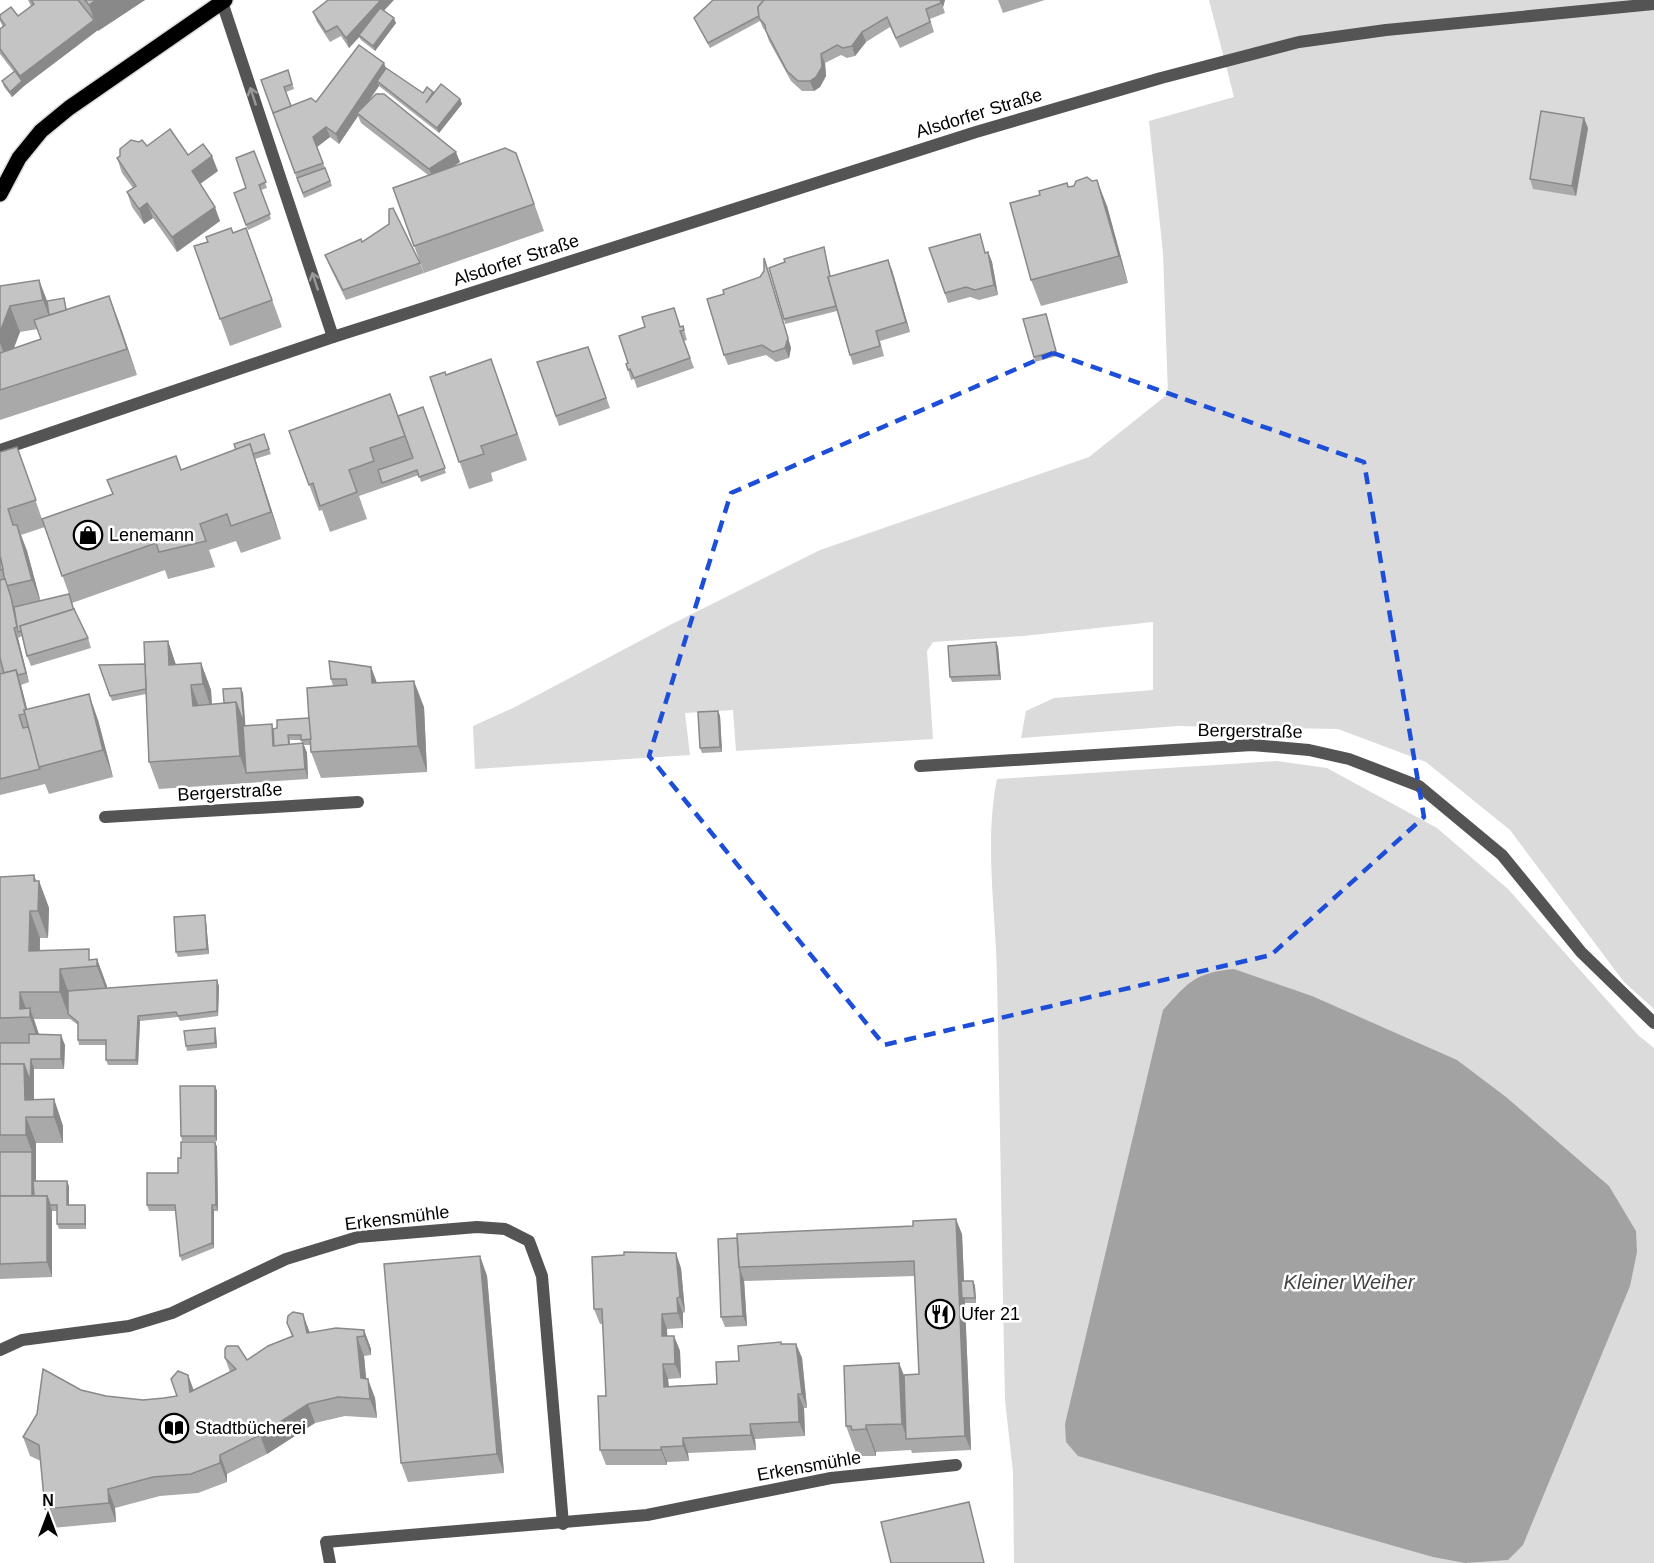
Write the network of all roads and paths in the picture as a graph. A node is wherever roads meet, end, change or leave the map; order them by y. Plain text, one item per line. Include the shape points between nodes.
1 (223, 1) edge
2 (1654, 4) edge
3 (0, 194) edge
4 (333, 337) junction
5 (0, 450) edge
6 (920, 766) dead end
7 (358, 802) dead end
8 (105, 817) dead end
9 (1654, 1023) edge
10 (0, 1350) edge
11 (956, 1464) edge
12 (563, 1524) junction
13 (330, 1563) edge

1 - 3 main road via 41,131 19,158
4 -> 1 street
2 - 4 street, Alsdorfer Straße via 1386,30 1288,44 976,132
4 - 5 street, Alsdorfer Straße
6 - 9 street, Bergerstraße via 1252,745 1309,750 1349,759 1419,786 1484,839 1502,855 1581,952
7 - 8 street, Bergerstraße
10 - 12 street, Erkensmühle via 22,1340 129,1326 172,1313 286,1259 358,1237 477,1227 505,1229 529,1241 542,1275
11 - 12 street, Erkensmühle via 831,1478 647,1515
12 - 13 street, Erkensmühle via 326,1542

